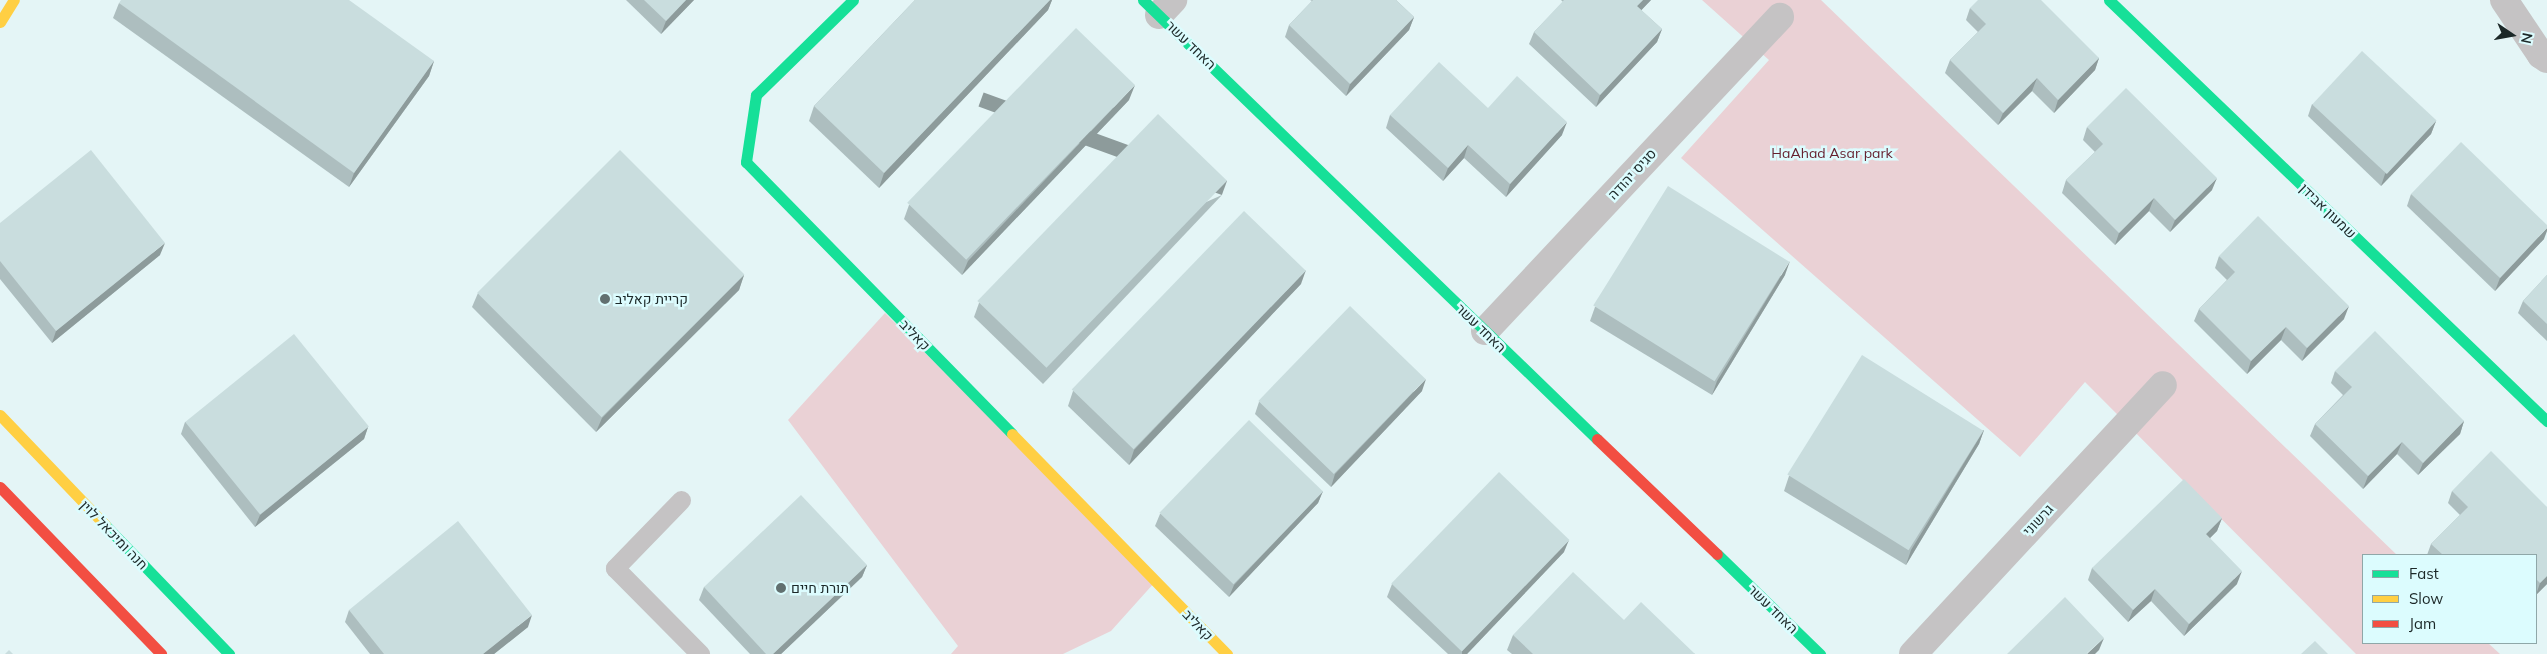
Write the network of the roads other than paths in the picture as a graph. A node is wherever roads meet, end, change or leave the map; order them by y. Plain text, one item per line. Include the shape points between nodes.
1 (14, 0) edge
2 (853, 0) edge
3 (2109, 0) edge
4 (2504, 0) edge
5 (1159, 5) edge
6 (1780, 18) dead end
7 (0, 22) edge
8 (2547, 59) edge
9 (1485, 331) junction
10 (2163, 385) dead end
11 (0, 415) edge
12 (2547, 421) edge
13 (0, 487) edge
14 (681, 500) dead end
15 (161, 654) edge
16 (229, 654) edge
17 (700, 654) edge
18 (1227, 654) edge
19 (1820, 654) edge
20 (1913, 654) edge

1 - 7 street
2 - 18 street, קאליב via 756,95 746,162
3 - 12 street, שמעון אבידן
4 - 8 street
5 - 9 street, האחד עשר
6 - 9 street, סגיס יהודה
9 - 19 street, האחד עשר
10 - 20 street, גרשוני
11 - 16 street, חנה ומיכאל לוין
13 - 15 street
14 - 17 lane via 615,568

